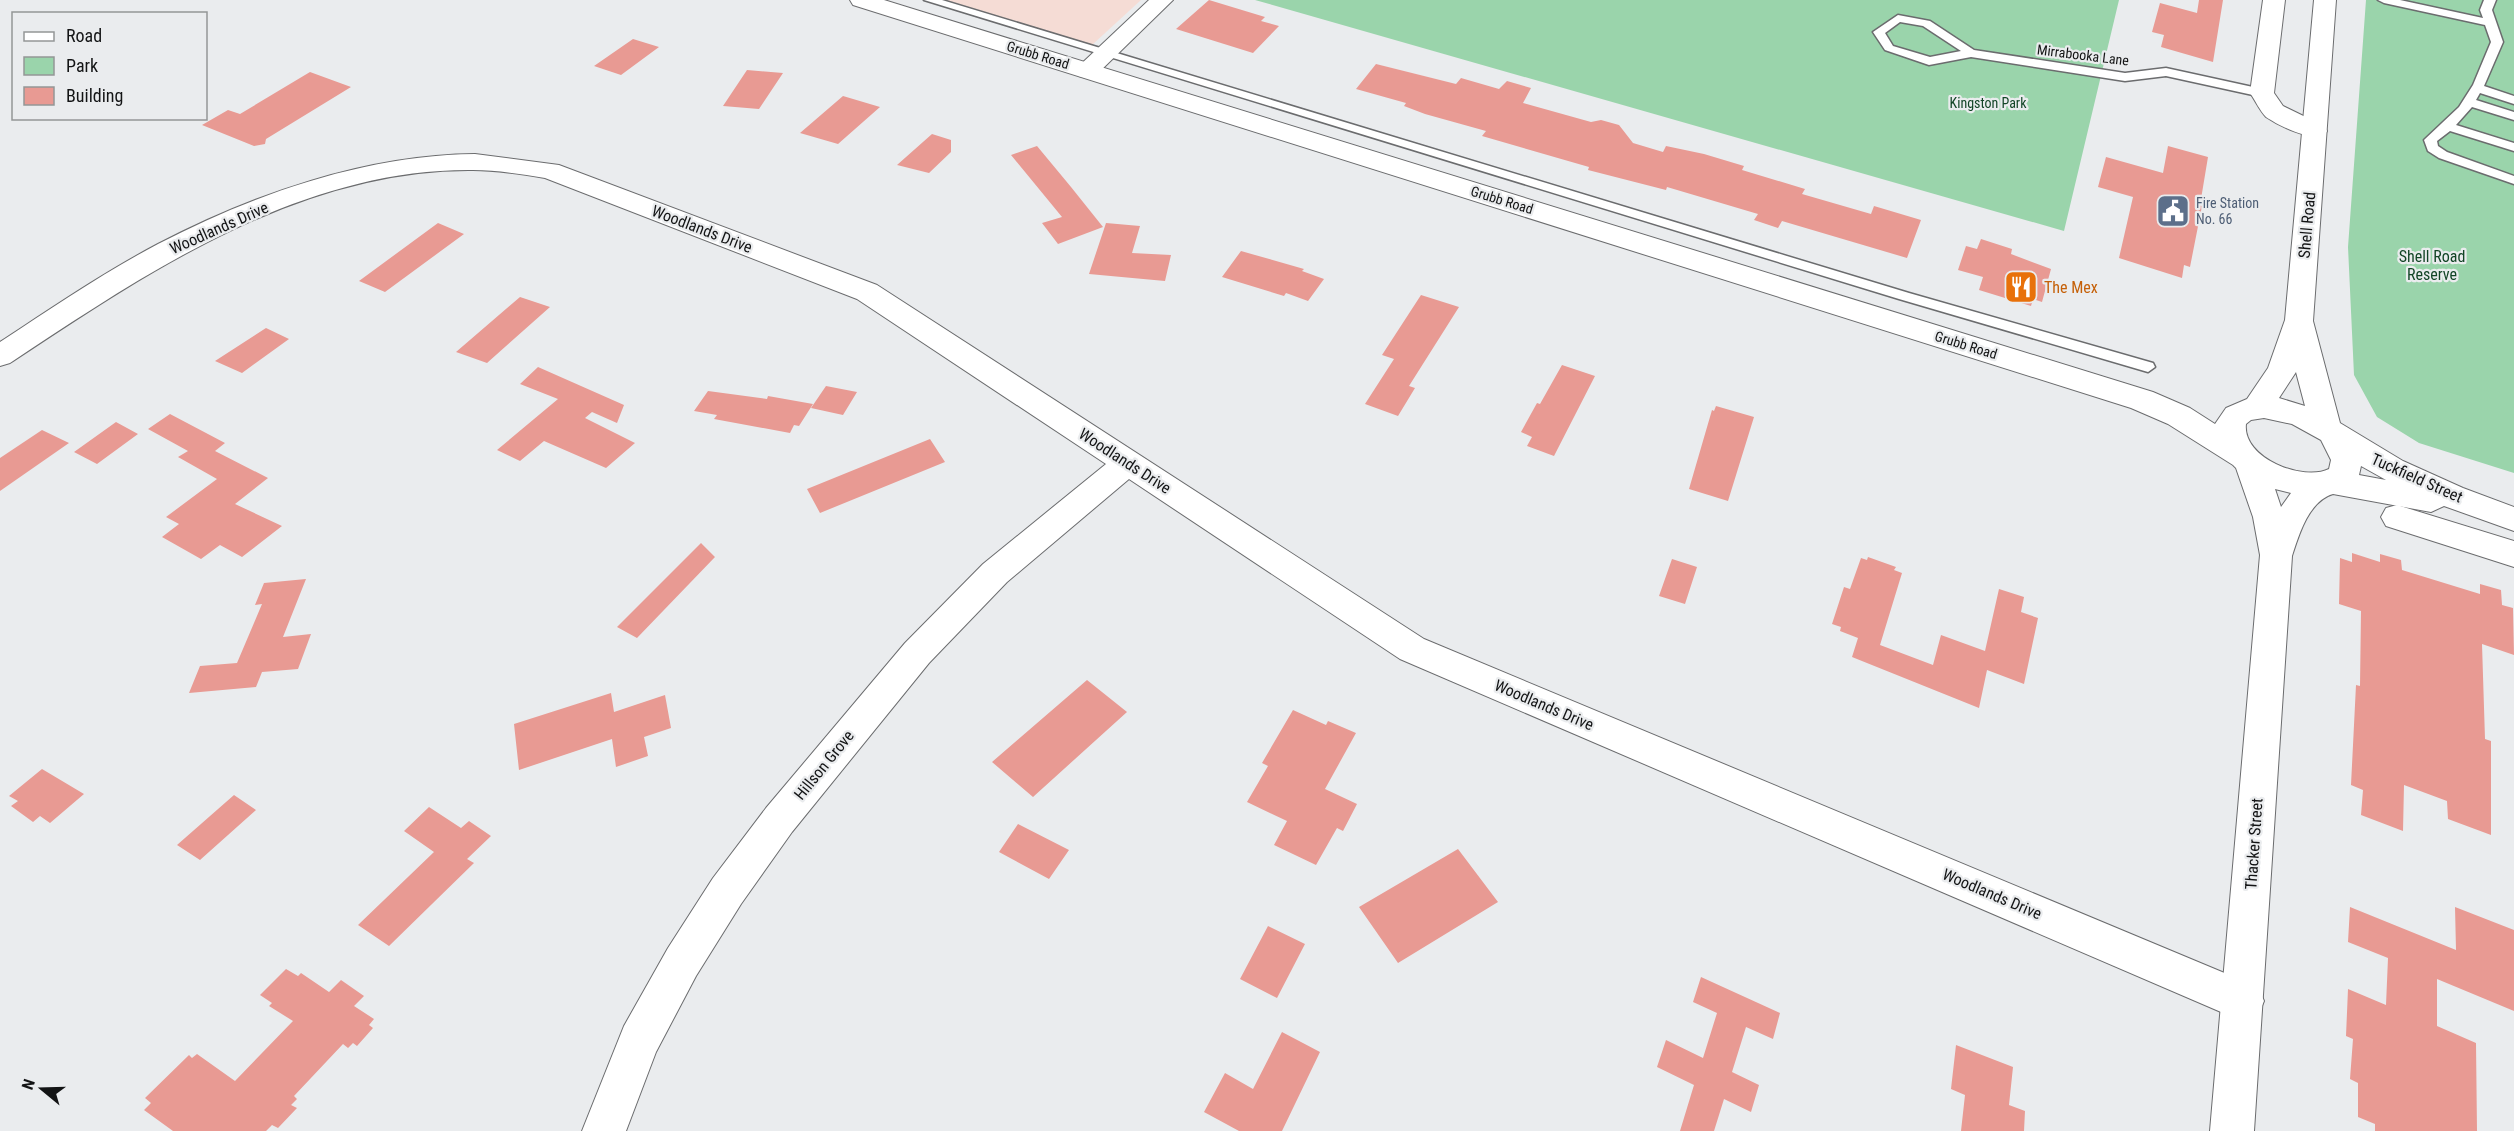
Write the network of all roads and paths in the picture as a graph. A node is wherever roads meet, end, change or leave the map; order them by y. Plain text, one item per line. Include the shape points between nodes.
1 (861, 0) edge
2 (930, 0) edge
3 (1162, 0) edge
4 (2274, 0) edge
5 (2325, 0) edge
6 (2384, 0) edge
7 (2436, 0) edge
8 (2488, 11) edge
9 (1971, 53) junction
10 (1096, 62) junction
11 (2478, 88) junction
12 (2262, 93) junction
13 (2514, 100) edge
14 (2469, 102) junction
15 (2514, 116) edge
16 (2449, 127) junction
17 (2315, 131) junction
18 (2514, 147) edge
19 (2514, 180) edge
20 (2299, 320) junction
21 (0, 356) edge
22 (2148, 367) dead end
23 (2142, 400) junction
24 (2249, 409) junction
25 (2331, 433) junction
26 (2246, 459) junction
27 (1128, 463) junction
28 (2325, 484) junction
29 (2397, 517) dead end
30 (2509, 517) edge
31 (2514, 554) edge
32 (2276, 556) junction
33 (2242, 1000) junction
34 (604, 1131) edge
35 (2232, 1131) edge

1 - 10 street, Grubb Road
2 - 10 lane, Grubb Road
3 - 10 street
4 - 12 street
5 - 17 street, Shell Road
6 - 8 lane
7 - 8 lane
8 - 11 lane via 2497,42
9 - 9 lane, Mirrabooka Lane via 1929,61 1889,48 1879,32 1898,18 1926,23
9 - 12 lane, Mirrabooka Lane via 2125,77 2166,72
10 - 22 lane, Grubb Road
10 - 23 street, Grubb Road
11 - 13 lane
11 - 14 lane
12 - 17 street via 2274,111
14 - 15 lane
14 - 16 lane
16 - 18 lane
16 - 19 lane via 2430,140 2432,148
17 - 20 street, Shell Road
20 - 24 street, Shell Road via 2282,370
20 - 25 street, Shell Road via 2307,360
21 - 27 street, Woodlands Drive via 148,262 247,214 348,181 405,168 465,162 501,164 550,171 867,292
23 - 24 street, Grubb Road
23 - 26 street, Grubb Road via 2179,416
24 - 25 street, Tuckfield Street via 2274,407 2293,412
24 - 26 street, Shell Road via 2232,419 2229,430 2233,443
25 - 28 street, Shell Road via 2344,449 2348,463 2345,474
25 - 30 street, Tuckfield Street via 2392,470
26 - 28 street, Tuckfield Street via 2282,480
26 - 32 street, Thacker Street via 2269,517
27 - 33 street, Woodlands Drive via 1412,649
27 - 34 street, Hillson Grove via 995,573 917,652 779,820 682,962 639,1041
28 - 30 street, Tuckfield Street
28 - 32 street, Thacker Street via 2295,509
29 - 31 street
32 - 33 street, Thacker Street
33 - 35 street, Thacker Street

